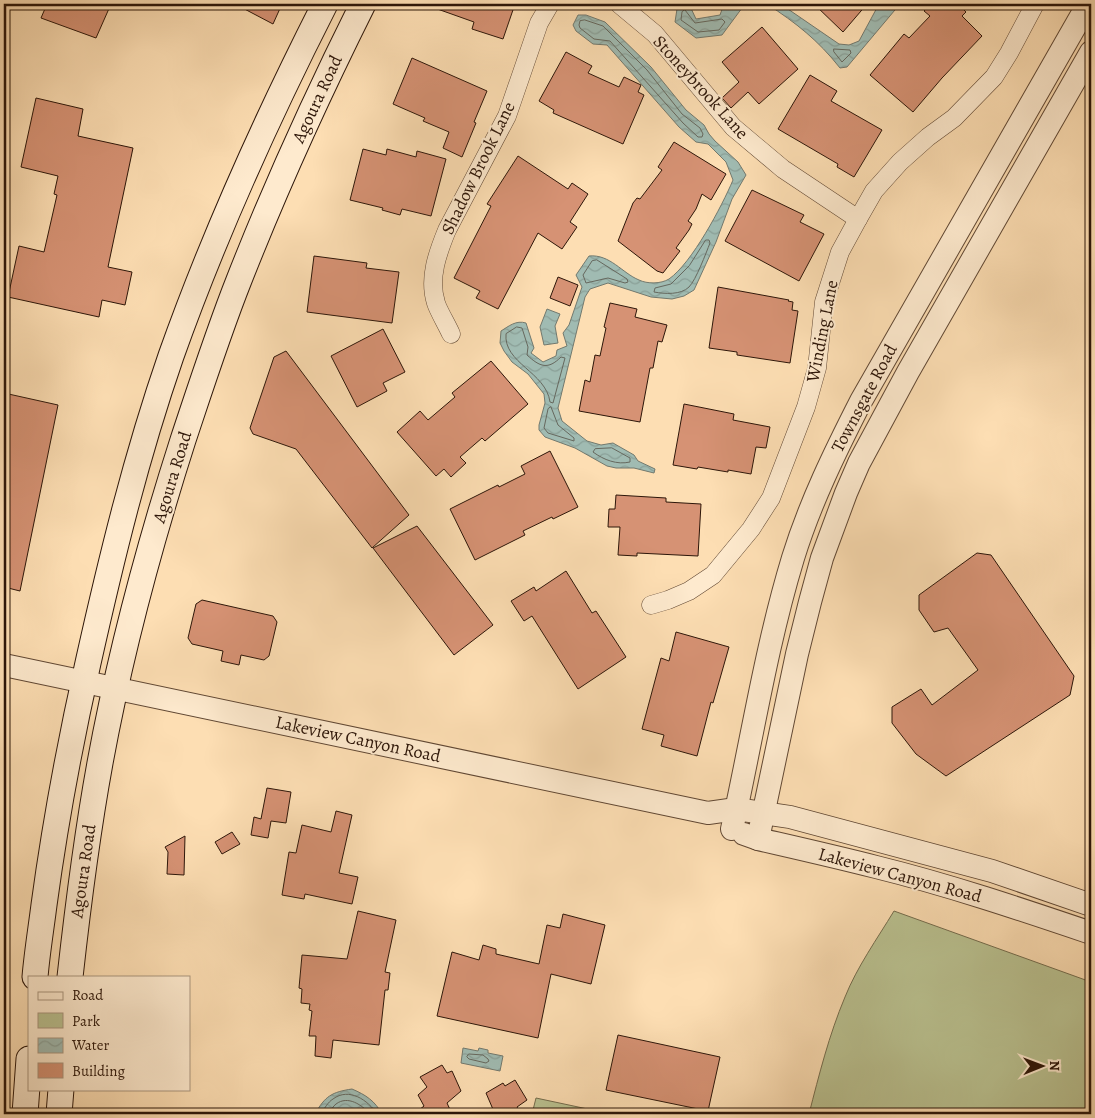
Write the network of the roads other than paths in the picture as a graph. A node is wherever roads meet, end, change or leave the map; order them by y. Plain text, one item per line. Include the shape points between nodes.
1 (325, 4) edge
2 (363, 4) edge
3 (550, 4) edge
4 (619, 4) edge
5 (1035, 4) edge
6 (1088, 4) edge
7 (1091, 52) edge
8 (858, 219) junction
9 (935, 272) junction
10 (452, 334) dead end
11 (908, 372) junction
12 (651, 605) dead end
13 (4, 665) edge
14 (84, 681) junction
15 (116, 688) junction
16 (764, 813) junction
17 (734, 819) junction
18 (758, 838) junction
19 (1091, 905) edge
20 (1091, 933) edge
21 (35, 976) edge
22 (70, 976) edge
23 (28, 1073) edge
24 (60, 1090) edge
25 (25, 1114) edge
26 (59, 1114) edge

1 - 14 main road, Agoura Road via 246,169 173,351 127,497
2 - 15 main road, Agoura Road via 276,188 212,351 147,561
3 - 10 street, Shadow Brook Lane via 539,23 507,116 440,248 433,288 436,304
4 - 8 street, Stoneybrook Lane via 655,34 733,127 783,169
5 - 8 street, Winding Lane via 994,77 954,118 900,162 874,191
6 - 9 street, Townsgate Road
7 - 11 street, Townsgate Road
8 - 12 street, Winding Lane via 840,252 824,302 817,368 806,407 771,498 751,529 713,575 689,591
9 - 11 street via 936,291 904,351 901,364
9 - 17 street, Townsgate Road via 861,401 812,505 793,557 772,635
11 - 16 street, Townsgate Road via 859,463 822,558 797,654
13 - 14 street, Lakeview Canyon Road
14 - 15 street, Lakeview Canyon Road
14 - 21 main road, Agoura Road via 48,872
15 - 17 street, Lakeview Canyon Road
15 - 22 main road, Agoura Road via 87,838
16 - 17 street, Lakeview Canyon Road
16 - 18 street, Townsgate Road
16 - 19 street, Lakeview Canyon Road via 975,866
17 - 18 street, Lakeview Canyon Road
18 - 20 street, Lakeview Canyon Road via 938,884
23 - 25 main road
24 - 26 main road

